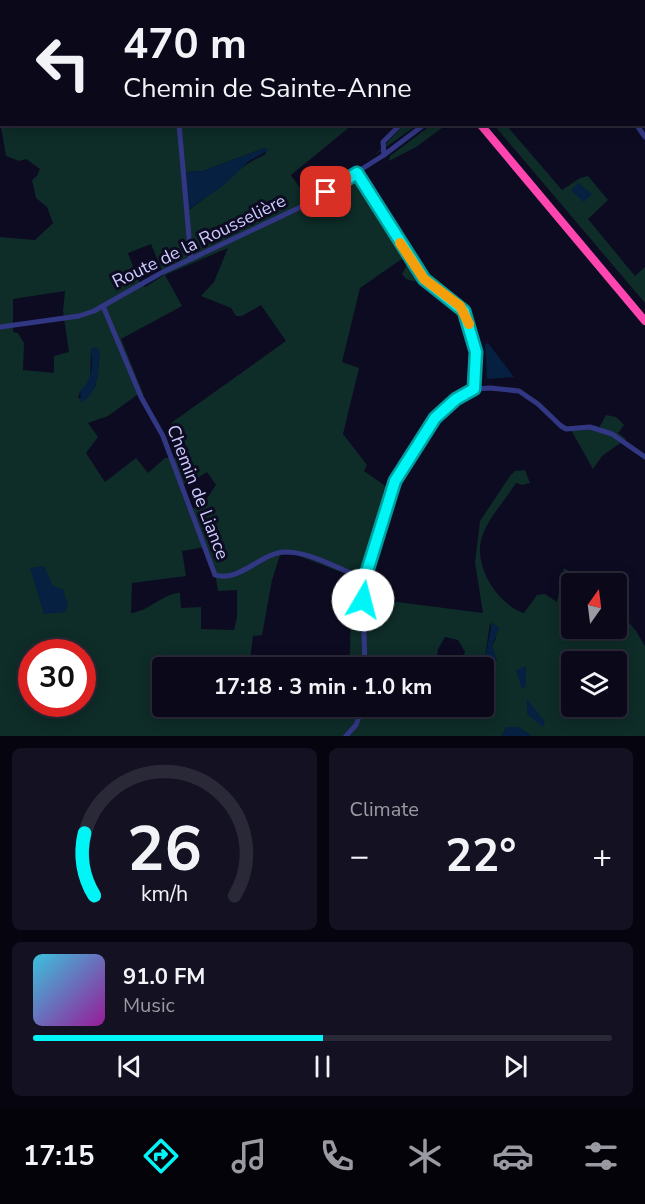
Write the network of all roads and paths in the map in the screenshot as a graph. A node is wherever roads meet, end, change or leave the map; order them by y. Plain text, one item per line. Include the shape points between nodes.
1 (179, 126) edge
2 (399, 126) edge
3 (422, 126) edge
4 (482, 126) edge
5 (489, 126) edge
6 (384, 155) junction
7 (357, 173) junction
8 (191, 259) junction
9 (103, 306) junction
10 (645, 313) edge
11 (645, 321) edge
12 (0, 327) edge
13 (474, 389) junction
14 (645, 457) edge
15 (365, 578) junction
16 (365, 657) edge
17 (359, 717) edge
18 (346, 736) edge

1 - 8 street
2 - 6 street via 383,142
3 - 6 street, Route de la Rousselière
4 - 11 highway
5 - 10 highway
6 - 7 street, Route de la Rousselière
7 - 8 street, Route de la Rousselière via 294,211
7 - 13 street via 424,279 464,311 476,352
8 - 9 street, Route de la Rousselière
9 - 12 street, Route de la Rousselière via 79,316
9 - 15 street, Chemin de Liance via 141,397 163,436 215,575 227,576 287,552 308,555
13 - 14 street via 519,392 566,429 590,427 612,434
13 - 15 street via 435,418 395,481
15 - 16 street
17 - 18 street

